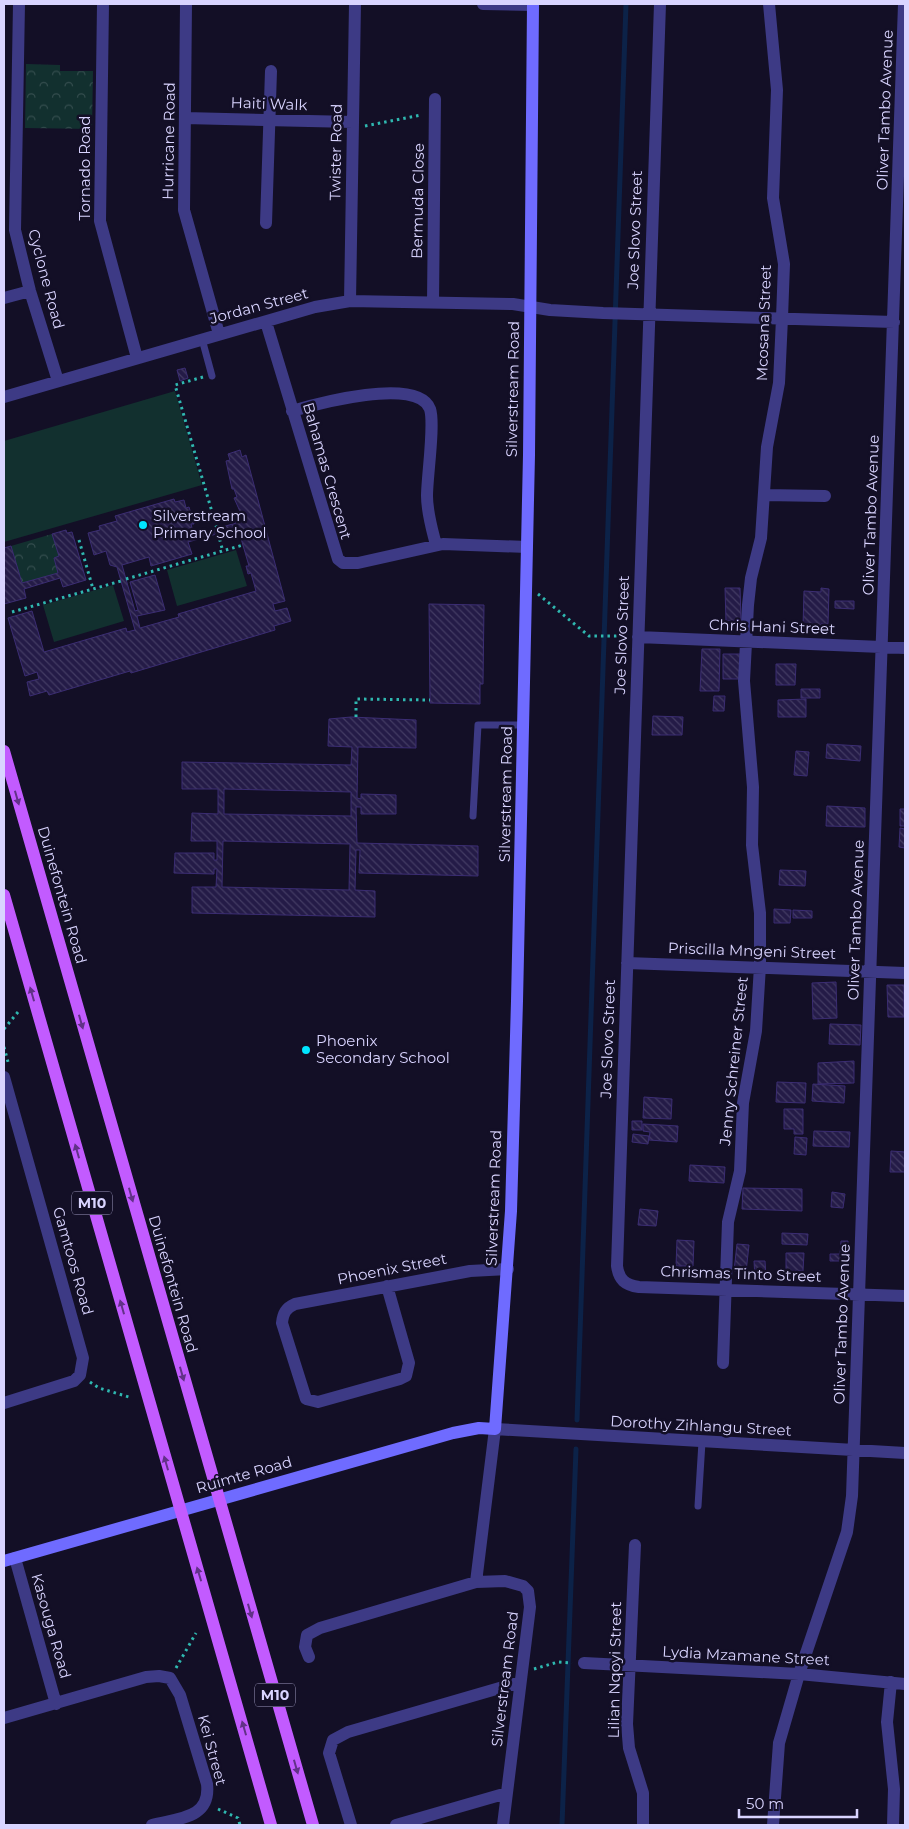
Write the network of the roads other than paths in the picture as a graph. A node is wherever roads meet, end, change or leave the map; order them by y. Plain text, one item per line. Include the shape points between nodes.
1 (19, 4) edge
2 (103, 4) edge
3 (186, 4) edge
4 (355, 4) edge
5 (484, 4) edge
6 (660, 4) edge
7 (769, 4) edge
8 (904, 4) edge
9 (533, 5) edge
10 (271, 71) dead end
11 (435, 99) dead end
12 (4, 116) edge
13 (17, 116) junction
14 (185, 118) junction
15 (270, 120) junction
16 (356, 125) junction
17 (266, 223) dead end
18 (30, 291) junction
19 (4, 298) edge
20 (350, 301) junction
21 (433, 303) junction
22 (530, 307) junction
23 (649, 315) junction
24 (782, 318) junction
25 (266, 322) junction
26 (894, 322) junction
27 (219, 334) junction
28 (202, 339) junction
29 (137, 358) junction
30 (212, 375) road end
31 (58, 381) junction
32 (4, 397) edge
33 (292, 411) junction
34 (764, 495) junction
35 (825, 496) dead end
36 (436, 545) junction
37 (527, 547) junction
38 (638, 636) junction
39 (746, 642) junction
40 (882, 647) junction
41 (905, 648) edge
42 (524, 725) junction
43 (4, 751) edge
44 (472, 816) dead end
45 (4, 895) edge
46 (627, 963) junction
47 (760, 966) junction
48 (871, 972) junction
49 (905, 973) edge
50 (4, 1077) edge
51 (617, 1266) joint
52 (508, 1269) junction
53 (387, 1286) junction
54 (725, 1291) junction
55 (859, 1295) junction
56 (905, 1296) edge
57 (723, 1364) dead end
58 (4, 1403) edge
59 (495, 1429) junction
60 (702, 1442) junction
61 (854, 1451) junction
62 (905, 1453) edge
63 (218, 1500) junction
64 (698, 1506) dead end
65 (179, 1510) junction
66 (635, 1545) dead end
67 (10, 1559) edge
68 (476, 1582) junction
69 (309, 1657) dead end
70 (581, 1663) road end
71 (630, 1666) junction
72 (173, 1674) joint
73 (799, 1674) junction
74 (521, 1678) junction
75 (891, 1682) junction
76 (905, 1684) edge
77 (56, 1704) junction
78 (4, 1718) edge
79 (507, 1793) junction
80 (152, 1825) edge
81 (271, 1825) edge
82 (313, 1825) edge
83 (351, 1825) edge
84 (396, 1825) edge
85 (503, 1825) edge
86 (643, 1825) edge
87 (774, 1825) edge
88 (893, 1825) edge

1 - 13 street, Cyclone Road
2 - 29 street, Tornado Road via 100,220
3 - 14 street, Hurricane Road
4 - 16 street, Twister Road
5 - 9 street
6 - 23 street, Joe Slovo Street
7 - 24 street, Mcosana Street via 777,90 774,198 784,264
8 - 26 street, Oliver Tambo Avenue
9 - 22 street, Silverstream Road
10 - 15 street
11 - 21 street, Bermuda Close
12 - 13 street
13 - 18 street, Cyclone Road via 15,230
14 - 15 street, Haiti Walk
14 - 27 street, Hurricane Road via 184,210
15 - 16 street, Haiti Walk
15 - 17 street
16 - 20 street, Twister Road
18 - 19 street
18 - 31 street, Cyclone Road
20 - 21 street, Jordan Street
20 - 25 street, Jordan Street via 315,307
21 - 22 street, Jordan Street
22 - 23 street, Jordan Street
22 - 37 street, Silverstream Road
23 - 24 street, Jordan Street
23 - 38 street, Joe Slovo Street
24 - 26 street, Jordan Street
24 - 34 street, Mcosana Street via 779,383 767,447
25 - 27 street, Jordan Street
25 - 33 street, Bahamas Crescent
26 - 40 street, Oliver Tambo Avenue
27 - 28 street, Jordan Street
28 - 29 street, Jordan Street
28 - 30 lane
29 - 31 street, Jordan Street
31 - 32 street, Jordan Street
33 - 36 street, Bahamas Crescent via 338,559 343,563 358,563
33 - 36 street via 367,394 409,396 425,401 431,419 427,498
34 - 35 street
34 - 39 street, Mcosana Street via 761,538 751,578
36 - 37 street, Bahamas Crescent
37 - 42 street, Silverstream Road
38 - 39 street, Chris Hani Street
38 - 46 street, Joe Slovo Street
39 - 40 street, Chris Hani Street
39 - 47 street, Jenny Schreiner Street via 744,698 752,766 752,845 760,901
40 - 41 street, Chris Hani Street
40 - 48 street, Oliver Tambo Avenue
42 - 44 lane via 478,724
42 - 52 street, Silverstream Road
43 -> 63 main road, Duinefontein Road / M10
65 -> 45 main road, M10
46 - 47 street, Priscilla Mngeni Street
46 - 51 street, Joe Slovo Street
47 - 48 street, Priscilla Mngeni Street
47 - 54 street, Jenny Schreiner Street via 756,1031 743,1103 740,1171 728,1222
48 - 49 street, Priscilla Mngeni Street
48 - 55 street, Oliver Tambo Avenue
50 - 58 street, Gamtoos Road via 83,1358 80,1375 74,1382
51 - 54 street, Chrismas Tinto Street via 621,1280 630,1286
52 - 53 street, Phoenix Street via 470,1270
52 - 59 street, Silverstream Road
53 - 53 street, Phoenix Street via 295,1304 285,1310 282,1323 304,1396 309,1401 318,1402 406,1376 409,1363
54 - 55 street, Chrismas Tinto Street
54 - 57 street, Jenny Schreiner Street
55 - 56 street, Chrismas Tinto Street
55 - 61 street, Oliver Tambo Avenue
59 - 60 street, Dorothy Zihlangu Street
59 - 63 street, Ruimte Road via 452,1433
59 - 68 street, Silverstream Road
60 - 61 street, Dorothy Zihlangu Street
60 - 64 lane
61 - 62 street, Dorothy Zihlangu Street
61 - 73 street, Oliver Tambo Avenue via 847,1532
63 - 65 street, Ruimte Road
63 -> 82 main road, Duinefontein Road / M10
65 - 67 street, Ruimte Road
81 -> 65 main road, M10
66 - 71 street, Lilian Nqoyi Street
67 - 77 street, Kasouga Road
68 - 69 street, Silverstream Road via 311,1632 305,1640
68 - 74 street, Silverstream Road via 516,1582 528,1591 530,1607
70 - 71 street, Lydia Mzamane Street
71 - 73 street, Lydia Mzamane Street
71 - 86 street, Lilian Nqoyi Street via 628,1737 643,1793
72 - 77 street, Kasouga Road via 146,1678
72 - 80 street, Kei Street via 207,1784 208,1799 197,1812
73 - 75 street, Lydia Mzamane Street
73 - 87 street, Oliver Tambo Avenue via 779,1744
74 - 79 street, Silverstream Road
74 - 83 street via 348,1732 333,1740 329,1753
75 - 76 street, Lydia Mzamane Street
75 - 88 street via 887,1722 894,1789
77 - 78 street, Kasouga Road
79 - 84 street
79 - 85 street, Silverstream Road

